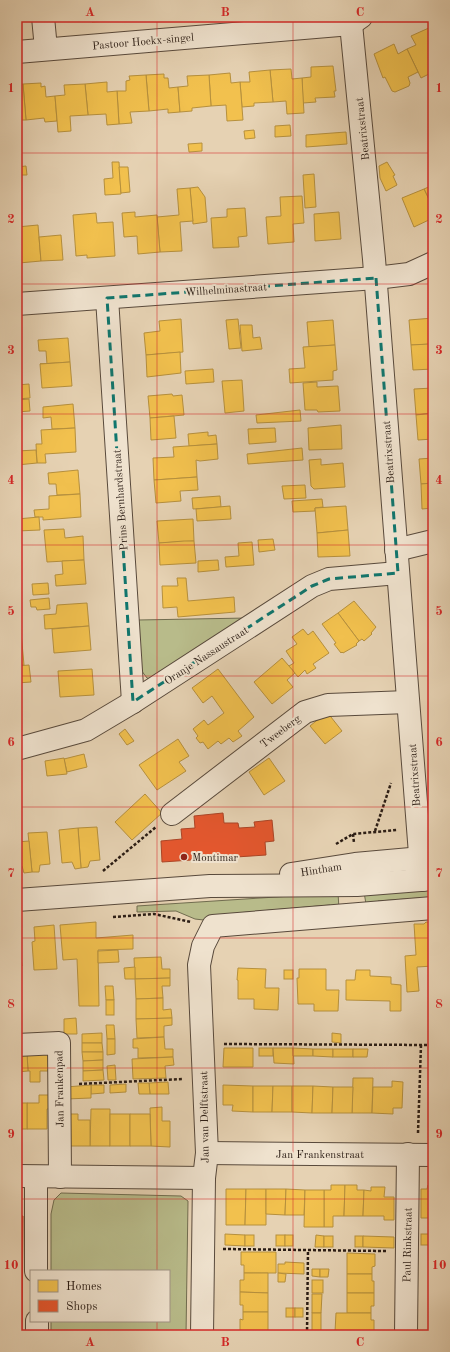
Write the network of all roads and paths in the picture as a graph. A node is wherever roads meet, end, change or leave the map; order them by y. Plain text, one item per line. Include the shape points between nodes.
1 (43, 17) edge
2 (356, 20) edge
3 (239, 25) edge
4 (46, 49) junction
5 (17, 52) edge
6 (433, 263) edge
7 (376, 278) junction
8 (107, 298) junction
9 (17, 304) edge
10 (433, 541) edge
11 (396, 550) junction
12 (398, 573) junction
13 (133, 702) junction
14 (408, 702) junction
15 (17, 749) edge
16 (172, 814) joint
17 (418, 829) junction
18 (353, 834) dead end
19 (427, 858) edge
20 (102, 871) dead end
21 (427, 879) edge
22 (210, 886) junction
23 (17, 900) edge
24 (433, 908) edge
25 (108, 917) dead end
26 (213, 926) junction
27 (203, 1044) junction
28 (17, 1045) edge
29 (421, 1045) junction
30 (433, 1045) edge
31 (204, 1078) junction
32 (59, 1085) junction
33 (207, 1153) junction
34 (419, 1155) edge
35 (27, 1177) edge
36 (60, 1177) junction
37 (204, 1178) junction
38 (204, 1249) junction
39 (308, 1250) junction
40 (407, 1251) junction
41 (36, 1270) edge
42 (37, 1322) edge
43 (37, 1335) edge
44 (202, 1335) edge
45 (307, 1335) edge
46 (406, 1335) edge

1 - 4 street
2 - 3 street, Pastoor Hoekx-singel
2 - 7 street, Beatrixstraat
3 - 4 street, Pastoor Hoekx-singel
4 - 5 street, Pastoor Hoekx-singel
6 - 7 street, Wilhelminastraat via 409,274
7 - 8 street, Wilhelminastraat
7 - 11 street, Beatrixstraat
8 - 9 street, Wilhelminastraat
8 - 13 street, Prins Bernhardstraat
10 - 11 street
11 - 12 street, Beatrixstraat
12 - 13 street, Oranje Nassaustraat via 329,579 312,586
12 - 14 street, Beatrixstraat
13 - 15 street, Oranje Nassaustraat via 86,730
14 - 16 street, Tweeberg via 328,705 305,712
14 - 17 street, Beatrixstraat
16 - 20 path
17 - 18 path
17 - 19 street, Beatrixstraat
19 - 21 street, Beatrixstraat
19 - 22 street, Hintham via 355,864
21 - 22 street, Hintham via 357,885
22 - 23 street, Hintham
24 - 26 street
25 - 26 path via 154,914
26 - 27 street, Jan van Delftstraat via 203,946 199,965
27 - 29 path
27 - 31 street, Jan van Delftstraat
28 - 32 street, Jan Frankenpad via 59,1043
29 - 30 path
29 - 34 path
31 - 32 path
31 - 33 street, Jan van Delftstraat
32 - 36 street, Jan Frankenpad
33 - 34 street, Jan Frankenstraat
33 - 37 street, Jan van Delftstraat
34 - 40 street, Paul Rinkstraat
35 - 36 street
35 - 41 street
36 - 37 street
37 - 38 street, Jan van Delftstraat
38 - 39 path
38 - 44 street, Jan van Delftstraat
39 - 40 path
39 - 45 path
40 - 46 street, Paul Rinkstraat
42 - 43 street

